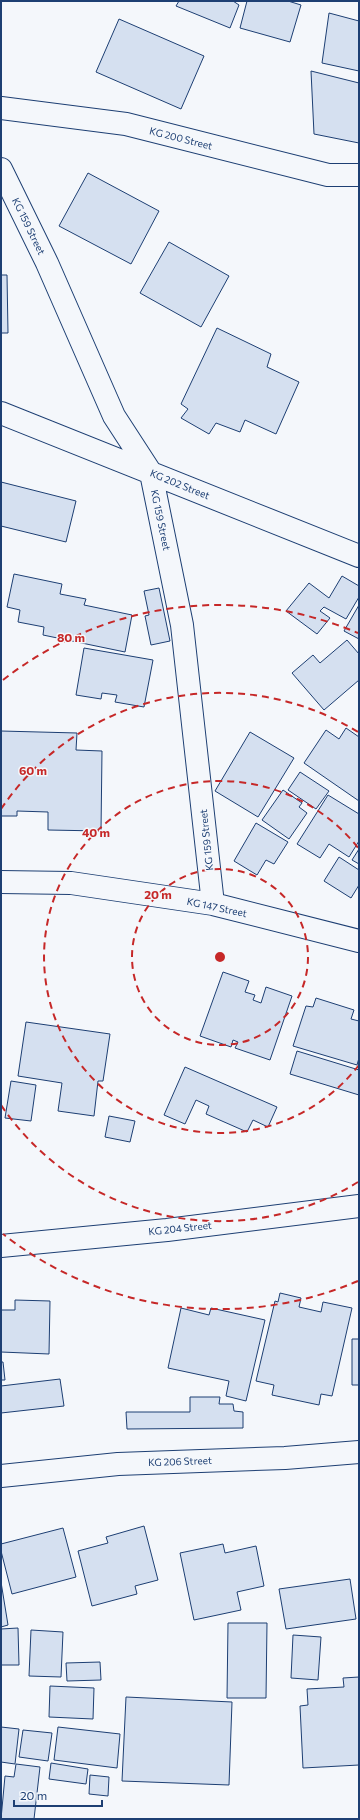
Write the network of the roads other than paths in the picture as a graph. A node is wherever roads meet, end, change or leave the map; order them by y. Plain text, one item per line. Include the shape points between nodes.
1 (1, 108) edge
2 (1, 169) edge
3 (359, 175) edge
4 (1, 413) edge
5 (151, 473) junction
6 (359, 556) edge
7 (1, 882) edge
8 (213, 904) junction
9 (359, 941) edge
10 (359, 1206) edge
11 (1, 1246) edge
12 (359, 1452) edge
13 (1, 1476) edge

1 - 3 street, KG 200 Street via 126,124 328,175
2 - 5 street, KG 159 Street via 47,263 114,416
4 - 5 street, KG 202 Street
5 - 6 street, KG 202 Street
5 - 8 street, KG 159 Street via 182,626
7 - 8 street, KG 147 Street via 71,882
8 - 9 street, KG 147 Street
10 - 11 street, KG 204 Street via 167,1230
12 - 13 street, KG 206 Street via 284,1458 118,1464

